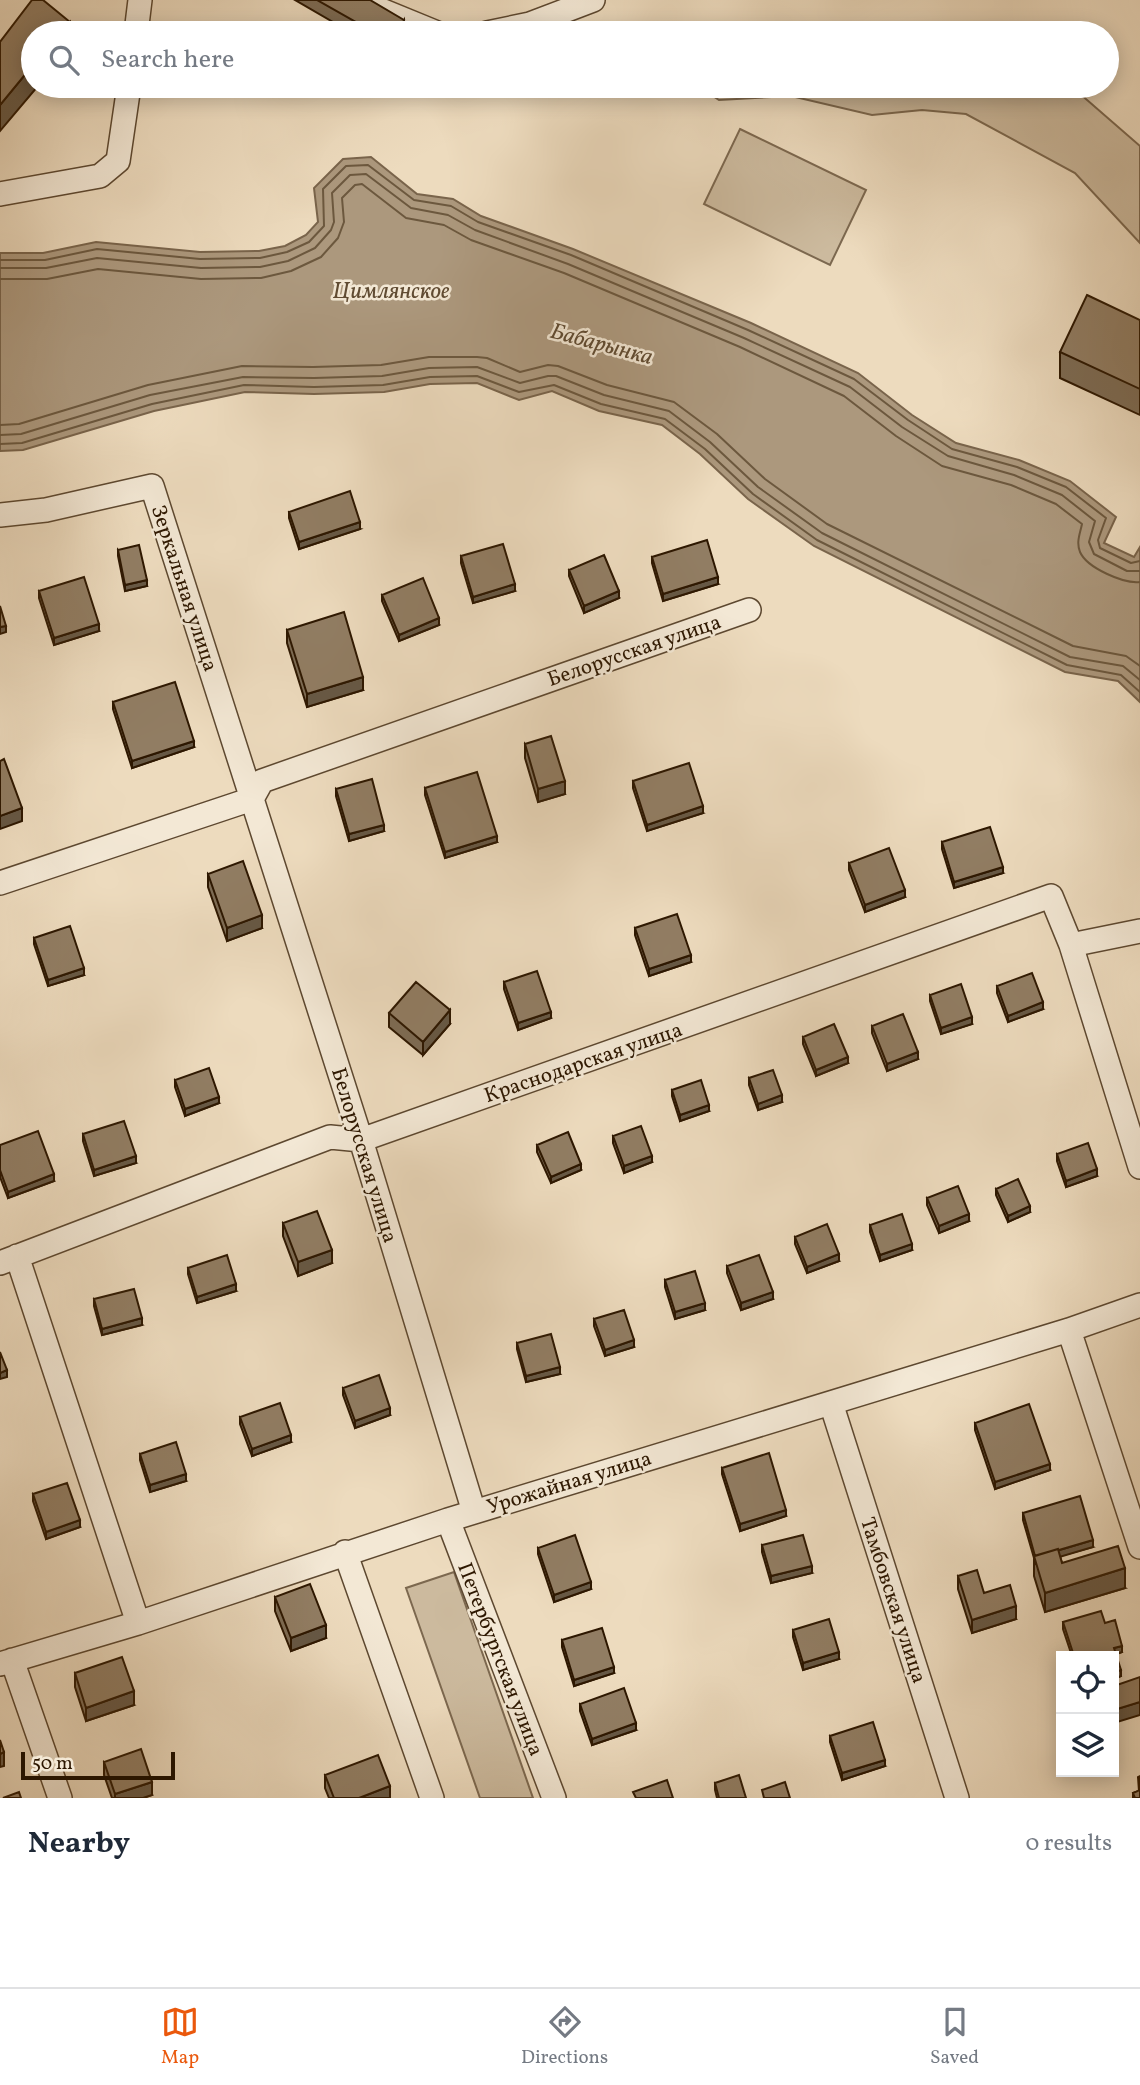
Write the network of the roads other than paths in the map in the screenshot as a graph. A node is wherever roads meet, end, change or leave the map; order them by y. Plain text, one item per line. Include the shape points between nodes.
1 (140, 0) edge
2 (368, 0) edge
3 (593, 0) edge
4 (137, 21) edge
5 (408, 21) edge
6 (538, 21) edge
7 (127, 98) edge
8 (0, 194) edge
9 (0, 515) edge
10 (748, 610) dead end
11 (252, 799) junction
12 (0, 883) edge
13 (1140, 931) edge
14 (1071, 945) junction
15 (361, 1140) junction
16 (1140, 1167) edge
17 (8, 1259) edge
18 (1140, 1305) edge
19 (1069, 1330) junction
20 (831, 1403) junction
21 (474, 1512) junction
22 (448, 1520) junction
23 (1140, 1547) edge
24 (345, 1552) junction
25 (138, 1623) junction
26 (6, 1662) edge
27 (60, 1798) edge
28 (432, 1798) edge
29 (554, 1798) edge
30 (957, 1798) edge

1 - 4 street
2 - 5 street
3 - 6 street
7 - 8 street via 118,161 100,176
9 - 11 street, Зеркальная улица via 46,510 152,486
10 - 11 street, Белорусская улица via 262,781
11 - 12 street, Белорусская улица
11 - 15 street, Белорусская улица
13 - 14 street
14 - 15 street, Краснодарская улица via 1051,896
14 - 16 street
15 - 17 street, Краснодарская улица via 330,1137
15 - 21 street, Белорусская улица
17 - 25 street
18 - 19 street, Урожайная улица
19 - 20 street, Урожайная улица
19 - 23 street
20 - 21 street, Урожайная улица
20 - 30 street, Тамбовская улица
21 - 22 street, Урожайная улица
22 - 24 street, Урожайная улица
22 - 29 street, Петербургская улица
24 - 25 street, Урожайная улица
24 - 28 street
25 - 26 street, Урожайная улица
26 - 27 street

